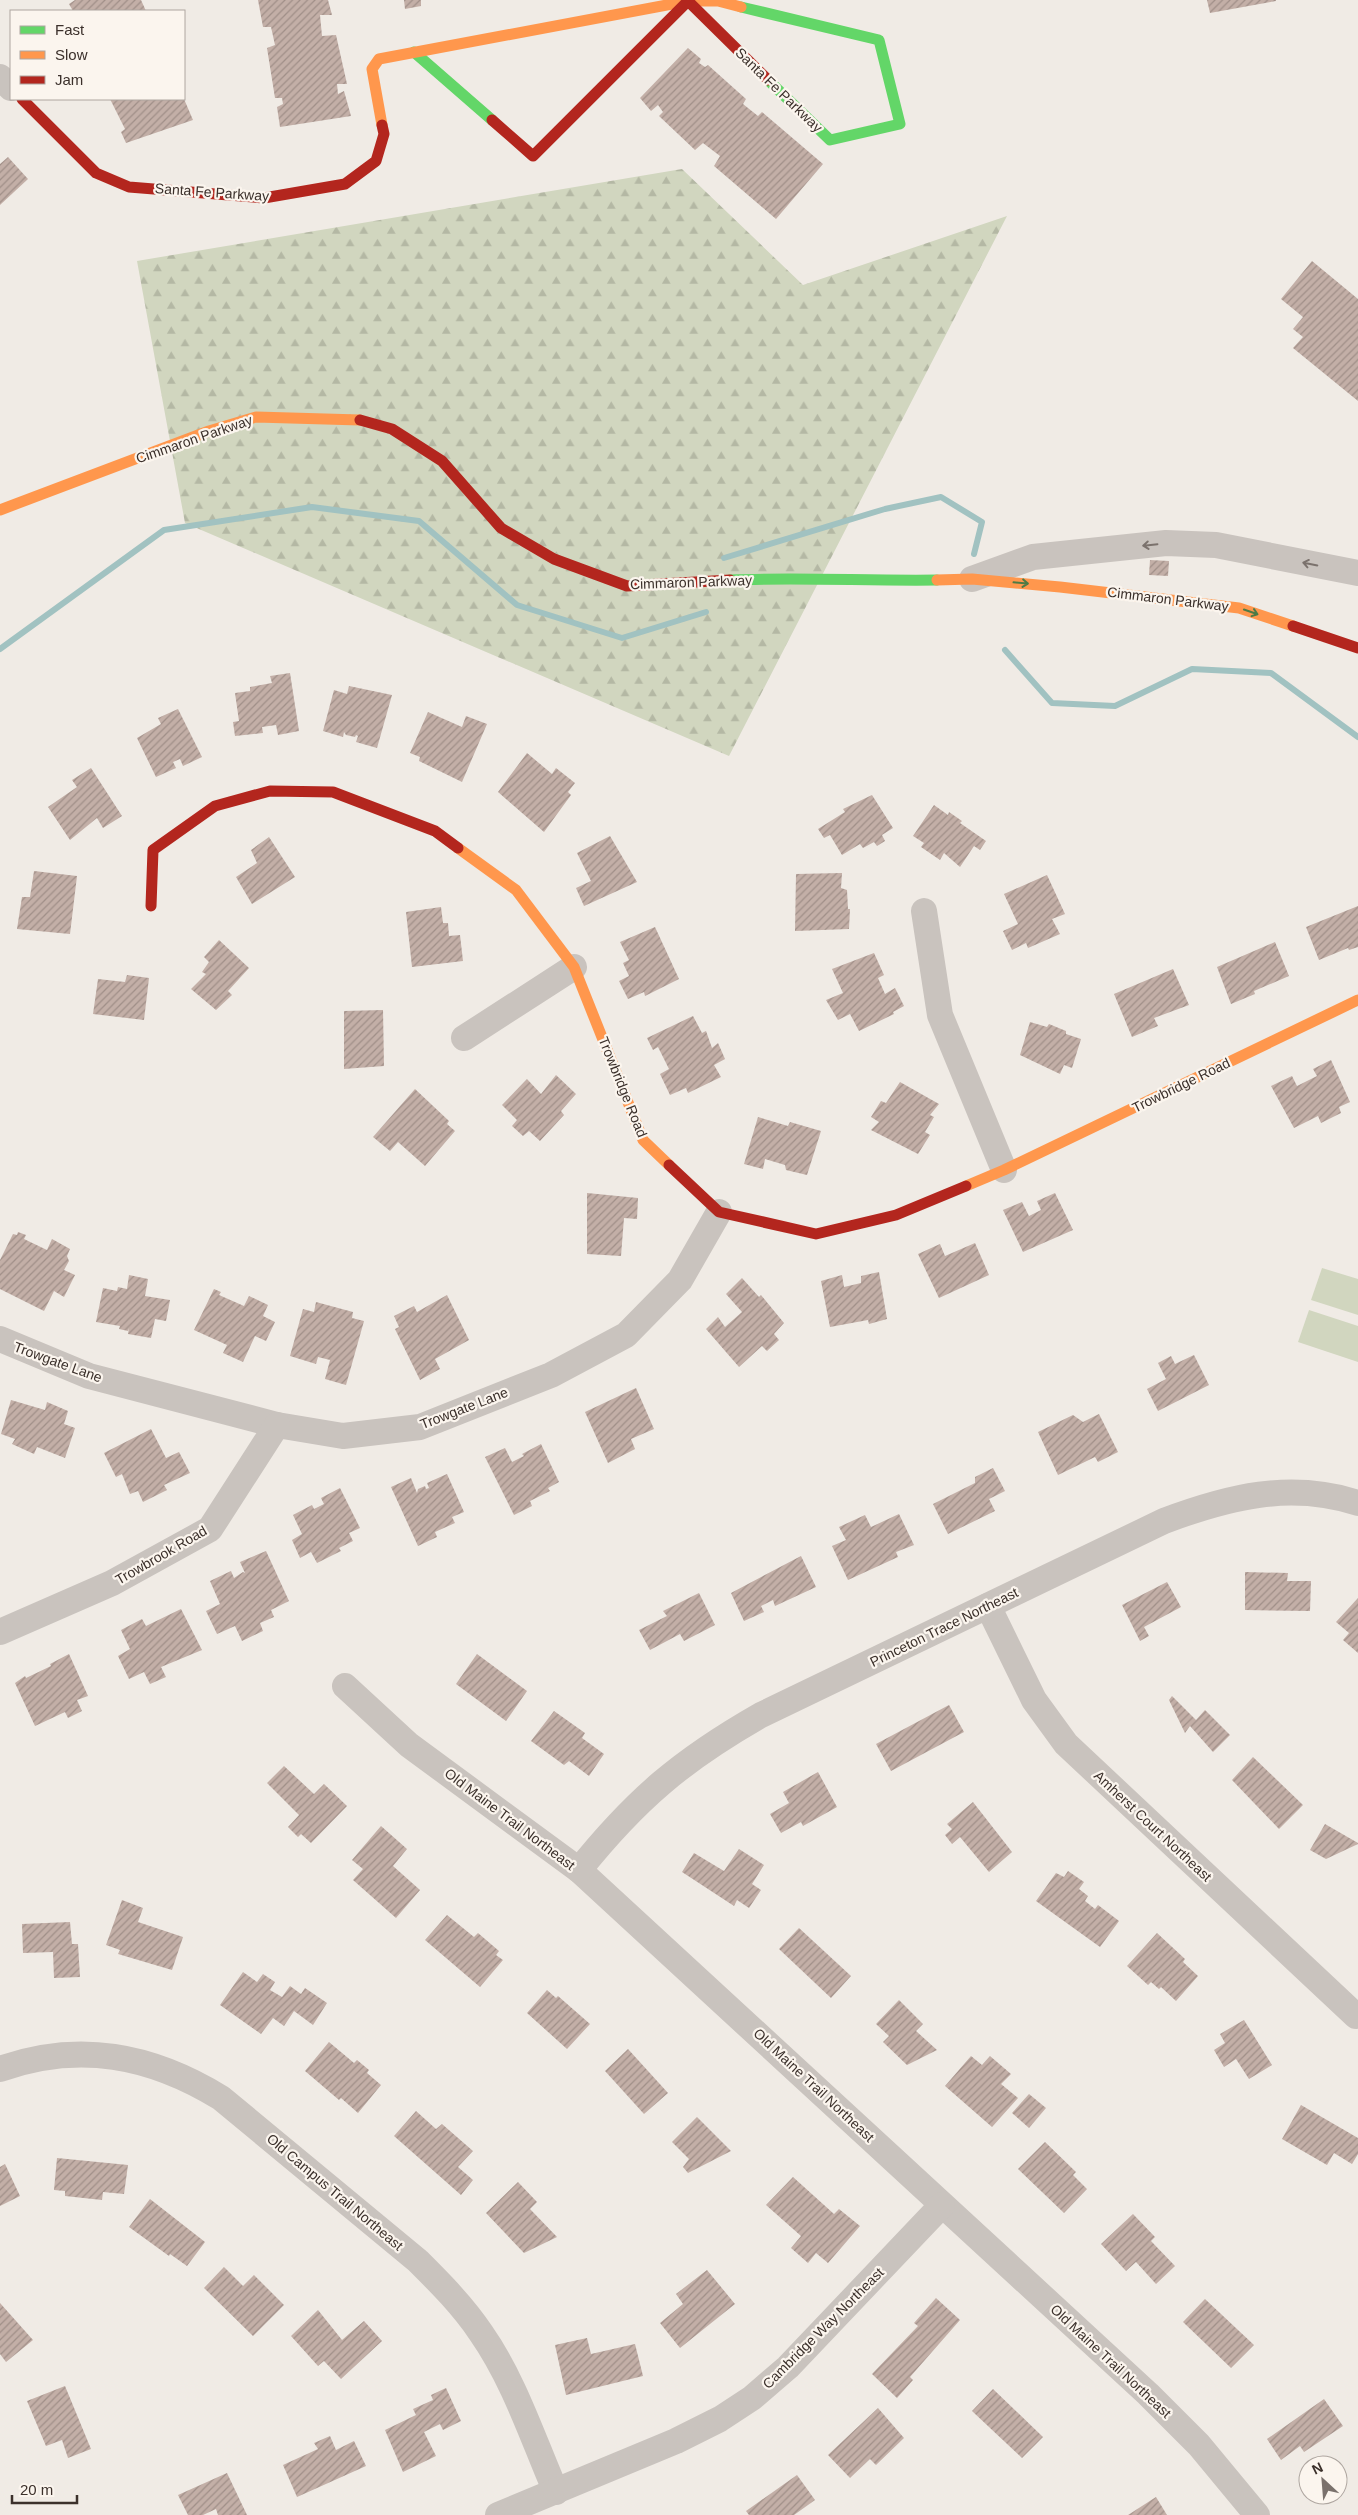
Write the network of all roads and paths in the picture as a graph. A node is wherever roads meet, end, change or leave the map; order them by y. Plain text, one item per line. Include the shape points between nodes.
1 (688, 2) junction
2 (414, 52) junction
3 (0, 77) edge
4 (10, 87) edge
5 (23, 100) edge
6 (0, 510) edge
7 (1358, 574) edge
8 (972, 579) junction
9 (1358, 648) edge
10 (151, 906) dead end
11 (924, 911) dead end
12 (574, 967) junction
13 (1358, 1000) edge
14 (464, 1038) dead end
15 (1004, 1170) junction
16 (719, 1212) junction
17 (0, 1339) edge
18 (277, 1425) junction
19 (1358, 1502) edge
20 (988, 1606) junction
21 (0, 1632) edge
22 (345, 1686) dead end
23 (579, 1870) junction
24 (1356, 2016) dead end
25 (0, 2069) edge
26 (942, 2205) junction
27 (556, 2492) junction
28 (498, 2515) edge
29 (1257, 2515) edge

1 - 1 street, Santa Fe Parkway via 718,1 879,40 900,124 830,140
1 - 2 street, Santa Fe Parkway
1 - 2 street via 533,156
2 - 5 street, Santa Fe Parkway via 379,59 372,69 384,134 376,161 346,184 264,198 130,187 96,173
3 - 4 street
6 - 8 street, Cimmaron Parkway via 209,431 256,417 358,419 392,429 442,462 501,528 554,559 627,586 776,578 852,581
7 -> 8 street, Cimmaron Parkway via 1216,545 1166,543 1033,557
8 -> 9 street, Cimmaron Parkway via 1239,608
10 - 12 street, Trowbridge Road via 153,850 215,806 270,791 333,792 435,831 464,852 516,890
11 - 15 street via 940,1015
12 - 14 street
12 - 16 street, Trowbridge Road via 643,1140
13 - 15 street, Trowbridge Road
15 - 16 street, Trowbridge Road via 896,1215 816,1234
16 - 18 street, Trowgate Lane via 680,1280 626,1335 551,1375 420,1427 343,1436
17 - 18 street, Trowgate Lane via 89,1376
18 - 21 street, Trowbrook Road via 210,1529 112,1583
19 - 20 street, Princeton Trace Northeast via 1328,1494 1294,1492 1252,1495 1212,1504 1164,1521
20 - 23 street, Princeton Trace Northeast via 760,1715 715,1741 640,1800
20 - 24 street, Amherst Court Northeast via 1034,1700 1066,1744
22 - 23 street, Old Maine Trail Northeast via 410,1744
23 - 26 street, Old Maine Trail Northeast via 833,2101
25 - 27 street, Old Campus Trail Northeast via 57,2055 94,2054 131,2059 167,2069 222,2098 418,2261 447,2290 481,2333 502,2368
26 - 27 street, Cambridge Way Northeast via 788,2367 752,2398 720,2419 676,2441
26 - 29 street, Old Maine Trail Northeast via 1148,2394 1199,2445
27 - 28 street, Cambridge Way Northeast

